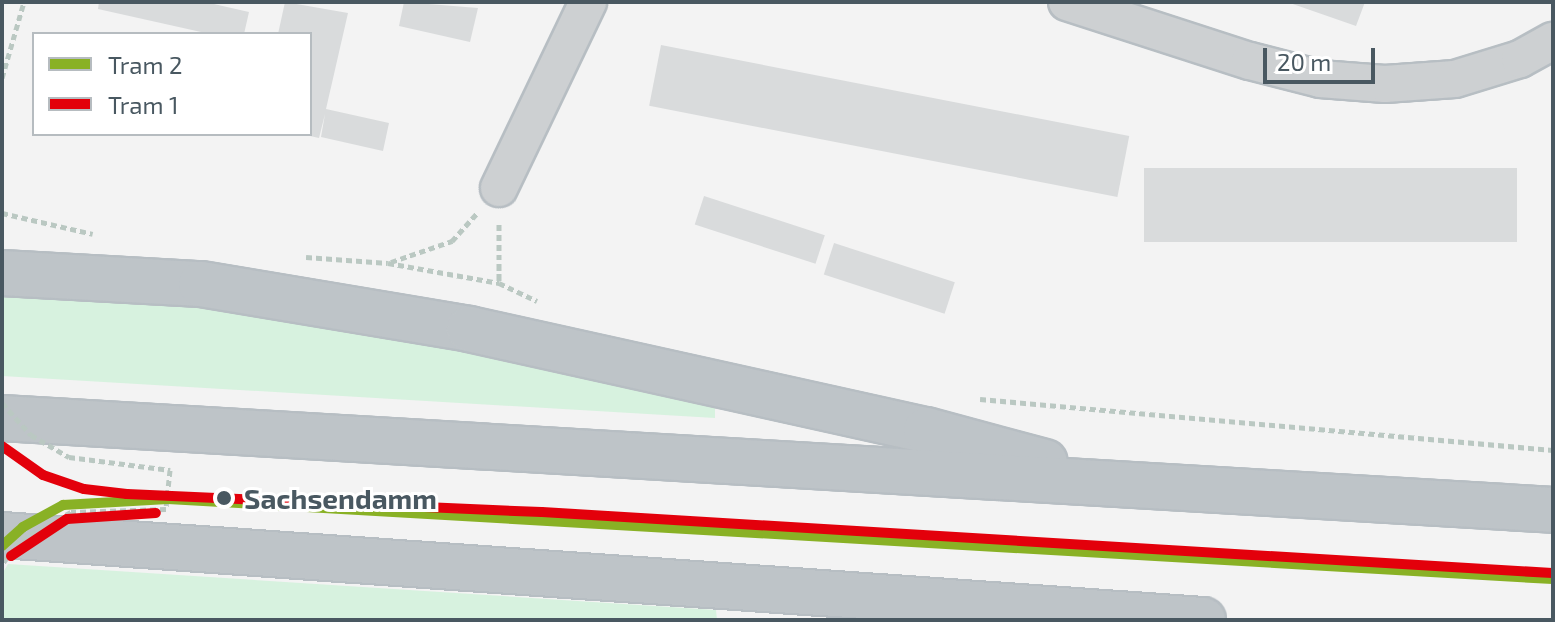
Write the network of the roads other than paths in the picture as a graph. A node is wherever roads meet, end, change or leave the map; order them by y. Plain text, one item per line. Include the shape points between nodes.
1 (588, 2) edge
2 (1067, 2) edge
3 (1553, 41) edge
4 (499, 188) road end
5 (2, 273) edge
6 (2, 418) edge
7 (1132, 486) junction
8 (1553, 510) edge
9 (2, 535) edge
10 (1203, 620) edge

1 - 4 street
2 - 3 street via 1320,79 1385,84 1455,79 1520,59
5 - 7 highway via 201,284 469,329 926,430
6 - 7 highway
7 - 8 highway
9 - 10 highway

